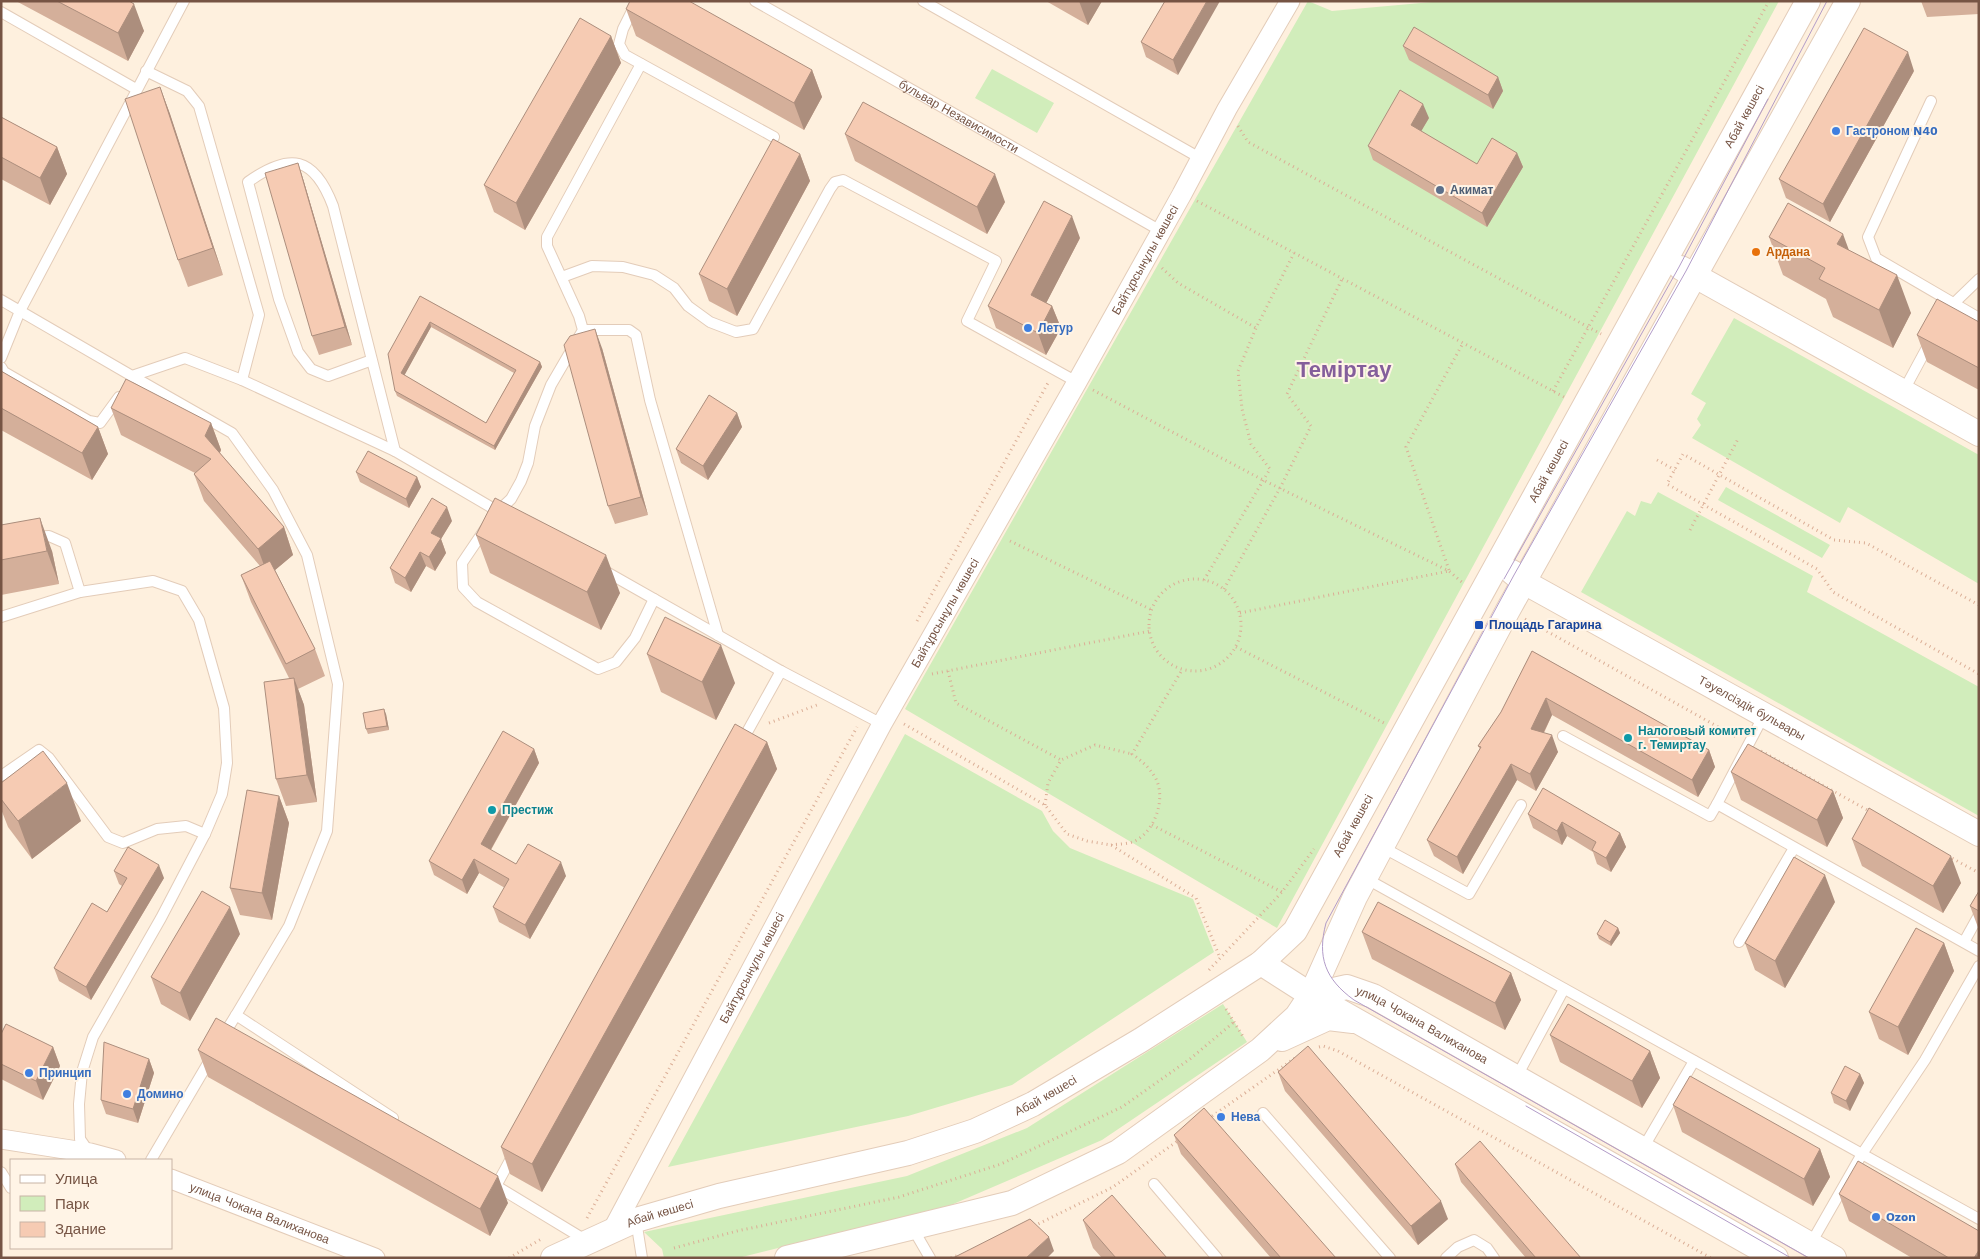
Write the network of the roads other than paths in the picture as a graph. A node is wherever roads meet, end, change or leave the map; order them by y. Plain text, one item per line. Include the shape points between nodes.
1 (184, 1) edge
2 (637, 1) edge
3 (754, 1) edge
4 (923, 1) edge
5 (1290, 1) edge
6 (1808, 1) edge
7 (1848, 1) edge
8 (1, 12) edge
9 (641, 64) junction
10 (146, 71) junction
11 (136, 89) junction
12 (1931, 101) dead end
13 (774, 137) edge
14 (1200, 158) junction
15 (1161, 231) junction
16 (1665, 260) junction
17 (1695, 276) junction
18 (562, 277) junction
19 (1979, 279) edge
20 (1, 300) edge
21 (1952, 302) junction
22 (20, 311) junction
23 (1979, 318) edge
24 (1943, 319) edge
25 (583, 330) junction
26 (1934, 335) edge
27 (1, 358) edge
28 (372, 360) junction
29 (1, 367) edge
30 (132, 376) junction
31 (242, 380) junction
32 (1077, 382) junction
33 (1903, 392) junction
34 (1979, 434) edge
35 (395, 451) junction
36 (497, 511) junction
37 (515, 521) edge
38 (20, 539) edge
39 (1499, 558) junction
40 (593, 565) edge
41 (1524, 582) junction
42 (80, 592) junction
43 (654, 599) junction
44 (1, 617) edge
45 (718, 636) junction
46 (781, 671) junction
47 (1764, 714) junction
48 (882, 724) junction
49 (1563, 736) dead end
50 (738, 749) edge
51 (1, 776) edge
52 (1717, 804) junction
53 (1521, 805) dead end
54 (205, 834) junction
55 (1979, 834) edge
56 (1382, 847) junction
57 (1794, 848) junction
58 (1365, 878) junction
59 (1979, 915) edge
60 (1338, 937) junction
61 (1738, 942) dead end
62 (1964, 942) junction
63 (1979, 951) edge
64 (1261, 962) junction
65 (1979, 966) edge
66 (1564, 989) junction
67 (1312, 995) junction
68 (1373, 996) junction
69 (236, 1015) junction
70 (1359, 1022) junction
71 (1257, 1052) junction
72 (1694, 1061) junction
73 (1515, 1079) junction
74 (1263, 1113) dead end
75 (398, 1122) edge
76 (1, 1139) edge
77 (520, 1142) edge
78 (1642, 1150) junction
79 (90, 1153) junction
80 (1862, 1154) junction
81 (112, 1159) edge
82 (152, 1159) edge
83 (1, 1172) edge
84 (172, 1179) edge
85 (1154, 1184) dead end
86 (10, 1186) edge
87 (1979, 1219) edge
88 (636, 1220) junction
89 (912, 1227) junction
90 (612, 1231) junction
91 (588, 1242) junction
92 (1810, 1245) junction
93 (375, 1258) edge
94 (553, 1258) edge
95 (642, 1258) edge
96 (787, 1258) edge
97 (930, 1258) edge
98 (1217, 1258) edge
99 (1390, 1258) edge
100 (1446, 1258) edge
101 (1494, 1258) edge
102 (1776, 1258) edge
103 (1834, 1258) edge

1 - 10 lane
2 - 9 lane via 619,44 625,55
3 - 15 lane, бульвар Независимости
4 - 14 lane
5 - 14 street, Байтұрсынұлы көшесі
6 - 16 street, Абай көшесі
7 - 17 street
8 - 11 lane
9 - 13 lane
9 - 18 lane via 547,237 547,246
10 - 11 lane
10 - 31 lane via 187,91 198,106 259,316
11 - 22 lane
12 - 21 lane via 1868,237 1876,258
14 - 15 street, Байтұрсынұлы көшесі
15 - 32 street, Байтұрсынұлы көшесі
16 - 17 street
16 - 39 street, Абай көшесі via 1573,402
17 - 33 street
17 - 41 street
18 - 25 lane
18 - 32 lane via 592,266 623,267 654,276 674,288 688,306 710,322 736,332 753,329 830,189 835,182 843,180 996,261 967,321
19 - 21 lane
20 - 22 lane
21 - 23 lane
21 - 24 lane
22 - 27 lane
22 - 30 lane
25 - 36 lane via 551,385 535,426 521,481 511,499
25 - 45 lane via 629,330 636,335 650,400
26 - 33 lane
28 - 28 lane via 326,188 305,166 284,162 266,170 248,182 298,352 311,369 328,376
28 - 35 lane
29 - 30 lane via 4,372 89,420 100,423
30 - 31 lane via 185,358
30 - 69 lane via 232,433 273,490 307,555 338,684 327,831 289,926
31 - 35 lane
32 - 48 street, Байтұрсынұлы көшесі
33 - 34 street
35 - 36 lane
36 - 37 lane
36 - 43 lane via 462,563 463,587 477,602 598,669 616,662 635,638
38 - 42 lane via 49,536 65,543
39 - 41 street, Тәуелсіздік бульвары
39 - 64 street, Абай көшесі via 1295,931
40 - 43 lane
41 - 47 street, Тәуелсіздік бульвары
41 - 56 street
42 - 44 lane
42 - 54 lane via 153,581 182,591 199,620 224,708 227,763 222,794
43 - 45 lane
45 - 46 lane
46 - 48 lane
46 - 50 lane
47 - 52 lane
47 - 55 street, Тәуелсіздік бульвары
48 - 90 street, Байтұрсынұлы көшесі
49 - 52 lane via 1710,816
51 - 54 lane via 39,750 50,758 108,837 123,843 157,829 186,826
52 - 57 lane
53 - 56 lane via 1469,894
54 - 79 lane via 92,1037 82,1072 79,1104 80,1139
56 - 58 street
57 - 61 lane
57 - 62 lane
58 - 60 street
58 - 66 lane
59 - 62 lane
60 - 67 street
60 - 68 street via 1341,966
62 - 63 lane
64 - 67 street
64 - 88 street, Абай көшесі via 1142,1040 1033,1104 975,1131 908,1153 719,1196
65 - 80 lane via 1925,1060
66 - 72 lane
66 - 73 lane
67 - 68 street, улица Чокана Валиханова via 1346,987
67 - 70 street, улица Чокана Валиханова
67 - 71 street via 1297,1016
68 - 73 street, улица Чокана Валиханова
69 - 75 lane
69 - 82 lane
70 - 71 street via 1328,1018
70 - 102 street, улица Чокана Валиханова
71 - 89 street via 1118,1152 1012,1203
72 - 78 lane
72 - 80 lane
73 - 78 street, улица Чокана Валиханова
74 - 99 lane
76 - 79 street
77 - 91 lane via 492,1183
78 - 92 street, улица Чокана Валиханова
79 - 81 street
80 - 87 lane
80 - 92 lane
83 - 86 lane
84 - 93 street, улица Чокана Валиханова
85 - 98 lane
88 - 90 street, Абай көшесі
88 - 95 lane
89 - 96 street
89 - 97 lane
90 - 91 street, Абай көшесі
91 - 94 street, Абай көшесі
92 - 103 street, улица Чокана Валиханова
100 - 101 lane via 1458,1247 1474,1240 1487,1248

